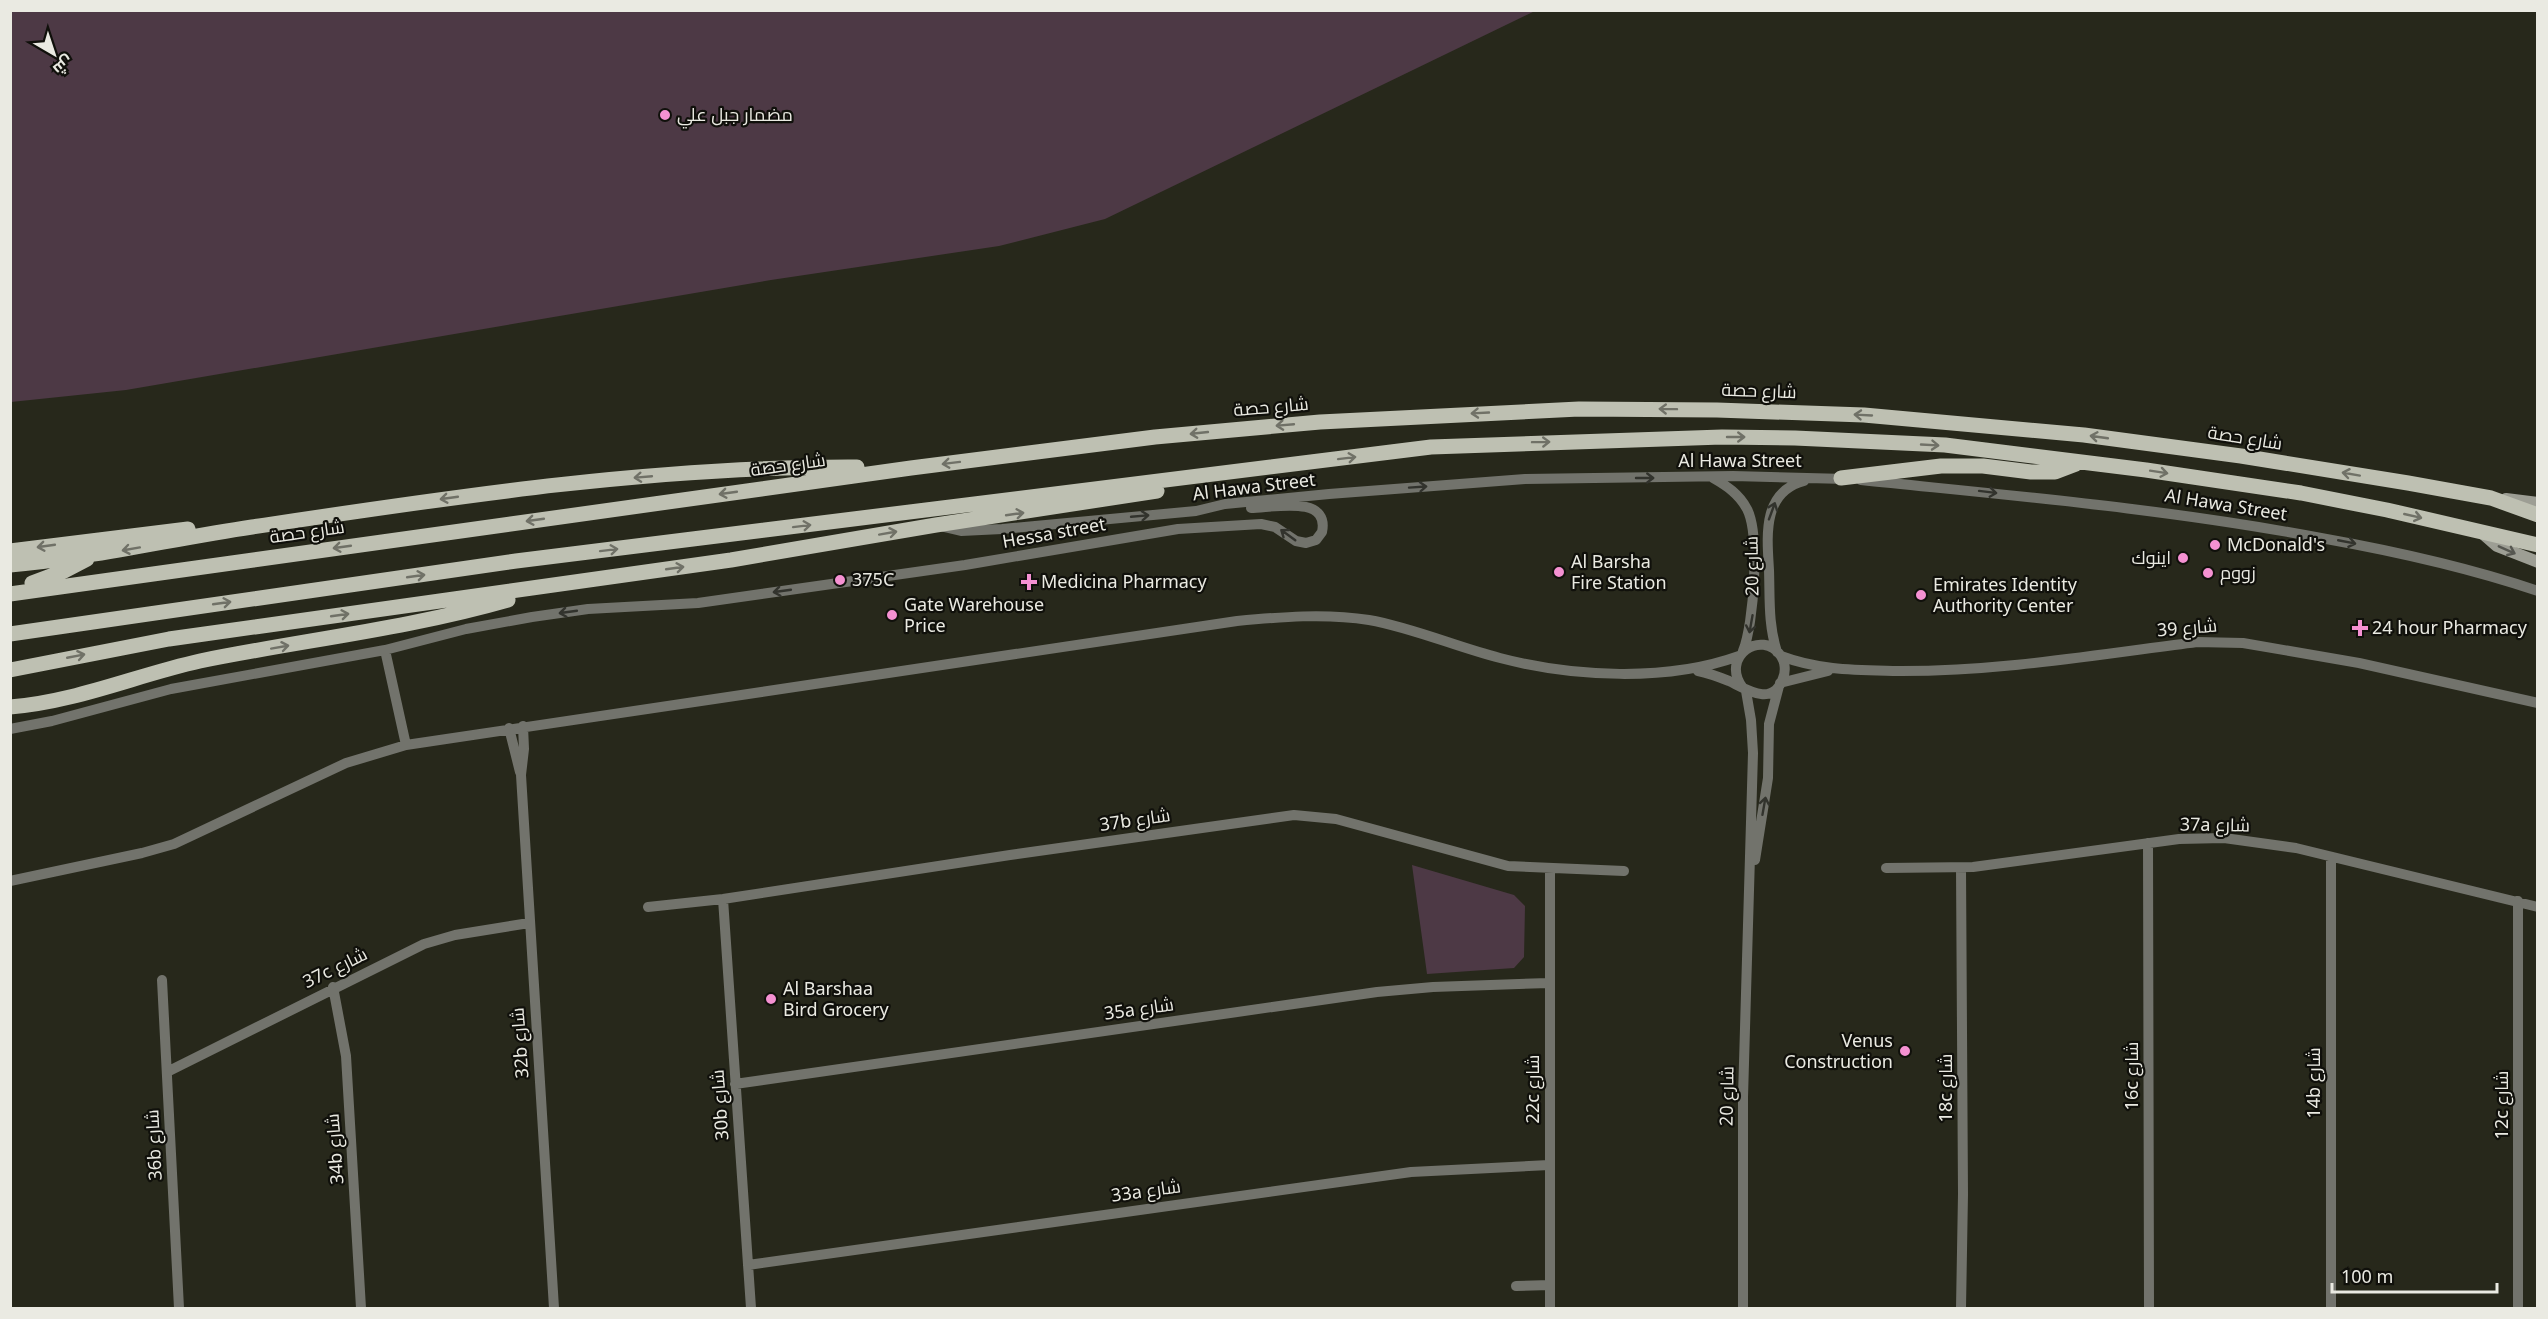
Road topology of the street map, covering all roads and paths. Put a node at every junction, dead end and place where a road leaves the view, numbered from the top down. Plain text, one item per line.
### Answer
1 (2080, 463) junction
2 (911, 468) junction
3 (1268, 468) junction
4 (1825, 477) junction
5 (1713, 478) junction
6 (1841, 478) junction
7 (2491, 498) junction
8 (2538, 503) edge
9 (1196, 511) junction
10 (2538, 515) edge
11 (936, 525) junction
12 (251, 527) junction
13 (2480, 531) junction
14 (2538, 545) edge
15 (10, 550) edge
16 (92, 556) junction
17 (2538, 562) edge
18 (10, 565) edge
19 (555, 586) junction
20 (10, 588) edge
21 (2538, 591) edge
22 (10, 594) edge
23 (10, 634) edge
24 (386, 650) junction
25 (1741, 654) junction
26 (1779, 654) junction
27 (13, 670) edge
28 (1692, 670) junction
29 (1834, 670) junction
30 (1780, 685) junction
31 (1744, 689) junction
32 (2538, 703) edge
33 (10, 707) edge
34 (523, 726) junction
35 (509, 728) junction
36 (10, 729) edge
37 (406, 745) junction
38 (521, 775) junction
39 (2148, 843) junction
40 (2331, 857) junction
41 (1886, 868) dead end
42 (1961, 868) junction
43 (1550, 869) junction
44 (53, 871) junction
45 (1624, 871) dead end
46 (10, 875) edge
47 (10, 881) edge
48 (1751, 884) junction
49 (723, 899) junction
50 (2518, 901) junction
51 (2538, 907) edge
52 (648, 908) dead end
53 (529, 923) junction
54 (162, 980) dead end
55 (1549, 983) junction
56 (333, 987) junction
57 (166, 1072) junction
58 (735, 1084) junction
59 (1550, 1165) junction
60 (748, 1265) junction
61 (1550, 1285) junction
62 (1516, 1286) dead end
63 (179, 1308) edge
64 (361, 1308) edge
65 (554, 1308) edge
66 (751, 1308) edge
67 (1550, 1308) edge
68 (1743, 1308) edge
69 (1961, 1308) edge
70 (2150, 1308) edge
71 (2331, 1308) edge
72 (2518, 1308) edge

3 -> 1 main road
1 - 6 main road
1 -> 13 main road
7 -> 2 main road, شارع حصة
2 -> 12 main road
2 -> 22 main road, شارع حصة
11 -> 3 main road
23 -> 3 main road
4 - 5 street, Al Hawa Street
4 - 6 street, Al Hawa Street
26 -> 4 street, شارع 20
9 -> 5 street, Al Hawa Street
5 -> 25 street, شارع 20
6 -> 21 street, Al Hawa Street
7 - 8 main road
7 - 10 main road, شارع حصة
11 -> 9 street, Al Hawa Street
9 -> 24 street, Hessa street
19 -> 11 main road
12 -> 15 main road
12 -> 16 main road
13 - 14 main road
13 -> 17 main road
16 - 18 main road
16 - 20 main road
27 -> 19 main road
33 -> 19 main road
24 - 36 street
24 - 37 street
25 - 26 street
25 - 28 street
25 - 31 street
26 - 29 street, شارع 39
26 - 30 street
28 - 31 street
28 - 34 street
29 - 30 street, شارع 39
29 - 32 street, شارع 39
30 - 31 street
48 -> 30 street, شارع 20
31 - 48 street, شارع 20
34 - 35 street
34 - 38 street, 32b شارع
35 - 37 street
35 - 38 street, 32b شارع
37 - 44 street
38 - 53 street, 32b شارع
39 - 40 street, 37a شارع
39 - 42 street, 37a شارع
39 - 70 street, 16c شارع
40 - 50 street, 37a شارع
40 - 71 street, 14b شارع
41 - 42 street, 37a شارع
42 - 69 street, 18c شارع
43 - 45 street, 37b شارع
43 - 49 street, 37b شارع
43 - 55 street, 22c شارع
44 - 46 street
44 - 47 street
48 - 68 street, شارع 20
49 - 52 street, 37b شارع
49 - 58 street, 30b شارع
50 - 51 street, 37a شارع
50 - 72 street, 12c شارع
53 - 56 street, 37c شارع
53 - 65 street, 32b شارع
54 - 57 street, 36b شارع
55 - 58 street, 35a شارع
55 - 59 street, 22c شارع
56 - 57 street, 37c شارع
56 - 64 street, 34b شارع
57 - 63 street, 36b شارع
58 - 60 street, 30b شارع
59 - 60 street, 33a شارع
59 - 61 street, 22c شارع
60 - 66 street, 30b شارع
61 - 62 street
61 - 67 street, 22c شارع

